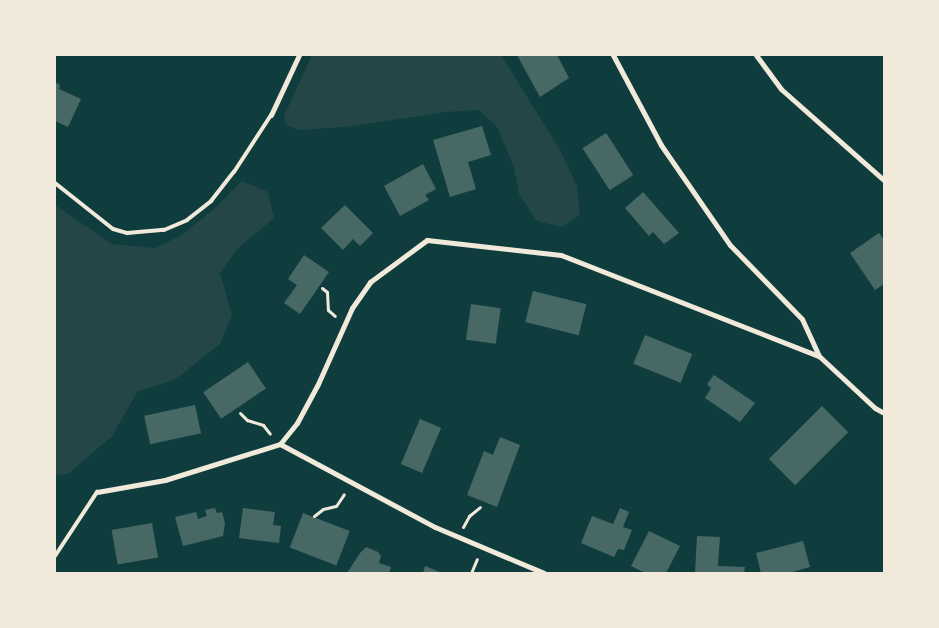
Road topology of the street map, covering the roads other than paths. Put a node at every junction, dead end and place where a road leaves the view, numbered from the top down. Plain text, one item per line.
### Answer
1 (299, 55) edge
2 (613, 55) edge
3 (756, 55) edge
4 (271, 115) joint
5 (884, 180) edge
6 (55, 183) edge
7 (820, 356) junction
8 (884, 413) edge
9 (278, 442) junction
10 (97, 492) joint
11 (55, 556) edge
12 (544, 573) edge

1 - 4 street
2 - 7 street
3 - 5 street
4 - 6 lane
7 - 8 street
7 - 9 street
9 - 10 street
9 - 12 street
10 - 11 lane

